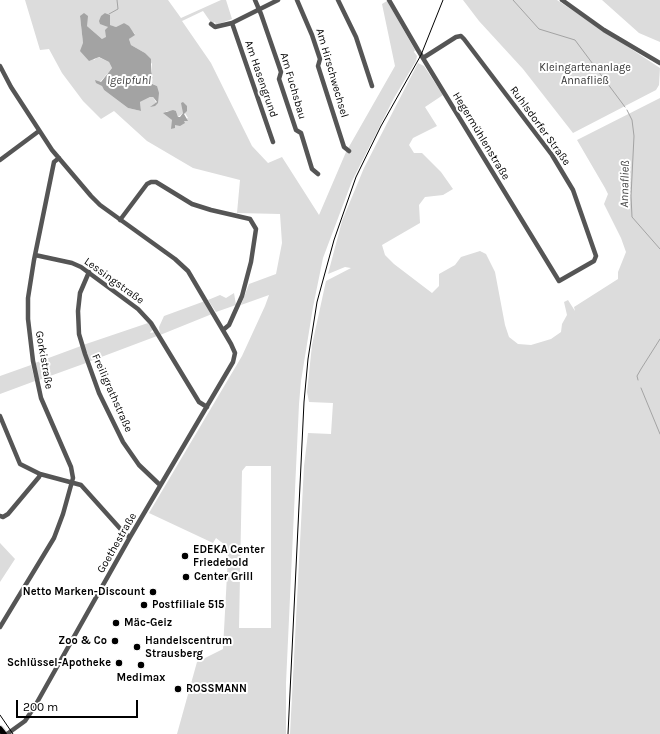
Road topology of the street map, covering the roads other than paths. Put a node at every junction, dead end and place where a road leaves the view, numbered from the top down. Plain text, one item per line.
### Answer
1 (254, 0) edge
2 (278, 0) edge
3 (296, 0) edge
4 (338, 0) edge
5 (389, 0) edge
6 (562, 0) edge
7 (259, 9) junction
8 (232, 23) junction
9 (211, 24) dead end
10 (423, 58) junction
11 (660, 63) edge
12 (0, 66) edge
13 (372, 86) dead end
14 (39, 131) junction
15 (273, 142) dead end
16 (349, 151) dead end
17 (59, 158) junction
18 (0, 160) edge
19 (318, 174) dead end
20 (120, 220) junction
21 (34, 255) junction
22 (89, 272) junction
23 (558, 281) joint
24 (223, 330) junction
25 (207, 407) junction
26 (0, 416) edge
27 (40, 474) junction
28 (72, 482) junction
29 (160, 485) junction
30 (3, 516) edge
31 (130, 537) junction
32 (0, 627) edge
33 (0, 729) edge
34 (4, 734) edge
35 (7, 734) edge

1 - 7 street, Am Fuchsbau
2 - 7 street
3 - 16 street, Am Hirschwechsel
4 - 13 street
5 - 10 street, Hegermühlenstraße
6 - 11 street
7 - 8 street
7 - 19 street, Am Fuchsbau
8 - 9 street
8 - 15 street, Am Hasengrund
10 - 23 street, Hegermühlenstraße
10 - 23 street, Ruhlsdorfer Straße
12 - 14 street
14 - 17 street
14 - 18 street
17 - 20 street
17 - 21 street, Gorkistraße
20 - 24 street
20 - 24 street
21 - 22 street, Lessingstraße
21 - 28 street, Gorkistraße
22 - 25 street, Lessingstraße
22 - 29 street, Freiligrathstraße
24 - 25 street, Goethestraße
25 - 29 street, Goethestraße
26 - 27 street
27 - 28 street
27 - 30 street
28 - 31 street
28 - 32 street
29 - 31 street, Goethestraße
31 - 35 street, Goethestraße
33 - 34 main road

